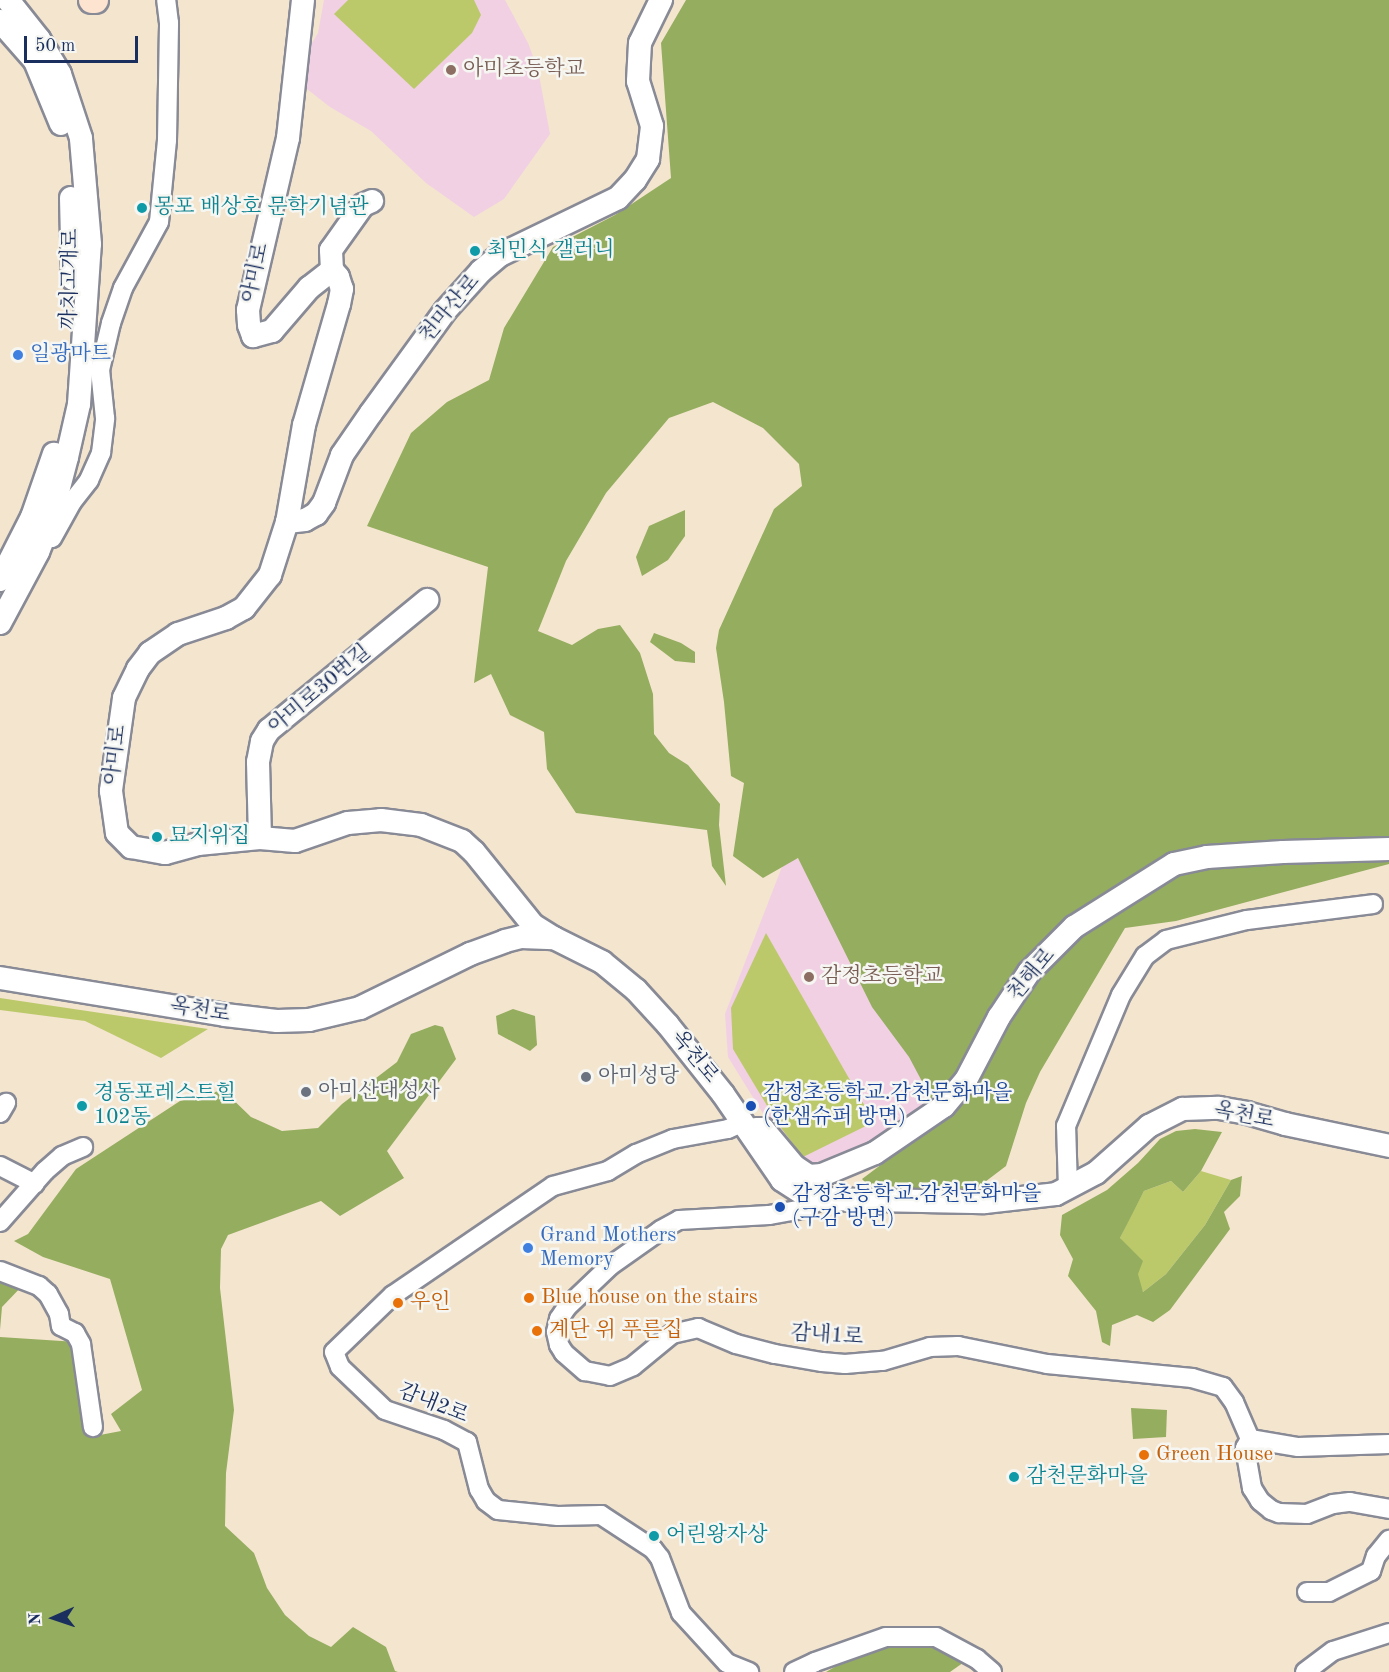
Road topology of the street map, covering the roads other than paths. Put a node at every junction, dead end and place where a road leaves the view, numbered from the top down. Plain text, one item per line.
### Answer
1 (166, 0) edge
2 (303, 0) edge
3 (661, 0) edge
4 (7, 6) edge
5 (372, 201) dead end
6 (332, 270) junction
7 (287, 522) junction
8 (38, 552) junction
9 (0, 580) edge
10 (428, 600) dead end
11 (0, 623) edge
12 (260, 838) junction
13 (1389, 849) edge
14 (509, 898) junction
15 (1373, 903) dead end
16 (554, 938) junction
17 (498, 944) junction
18 (0, 978) edge
19 (743, 1126) junction
20 (1389, 1146) edge
21 (83, 1147) dead end
22 (0, 1166) edge
23 (35, 1184) junction
24 (1068, 1188) junction
25 (822, 1199) junction
26 (0, 1222) edge
27 (0, 1271) edge
28 (93, 1428) dead end
29 (1250, 1439) junction
30 (1389, 1444) edge
31 (1389, 1509) edge
32 (1389, 1540) edge
33 (1307, 1592) dead end
34 (1389, 1633) edge
35 (749, 1672) edge
36 (794, 1672) edge
37 (992, 1672) edge
38 (1305, 1672) edge

1 - 8 street
2 - 6 street, 아미로
3 - 7 street, 천마산로
4 - 8 street
4 - 9 street, 까치고개로
5 - 6 street, 아미로
6 - 7 street, 아미로
7 - 12 street, 아미로
8 - 11 street
10 - 12 street, 아미로30번길
12 - 14 street, 아미로
13 - 19 street, 천해로
14 - 16 street, 아미로
14 - 17 street
15 - 24 street
16 - 17 street, 옥천로
16 - 19 street, 옥천로
17 - 18 street, 옥천로
19 - 25 street, 옥천로
19 - 35 street, 감내2로
20 - 24 street, 옥천로
21 - 23 street
22 - 23 street
23 - 26 street
24 - 25 street, 옥천로
25 - 29 street, 감내1로
27 - 28 street
29 - 30 street
29 - 31 street, 감내1로
32 - 33 street
34 - 38 street
36 - 37 street

